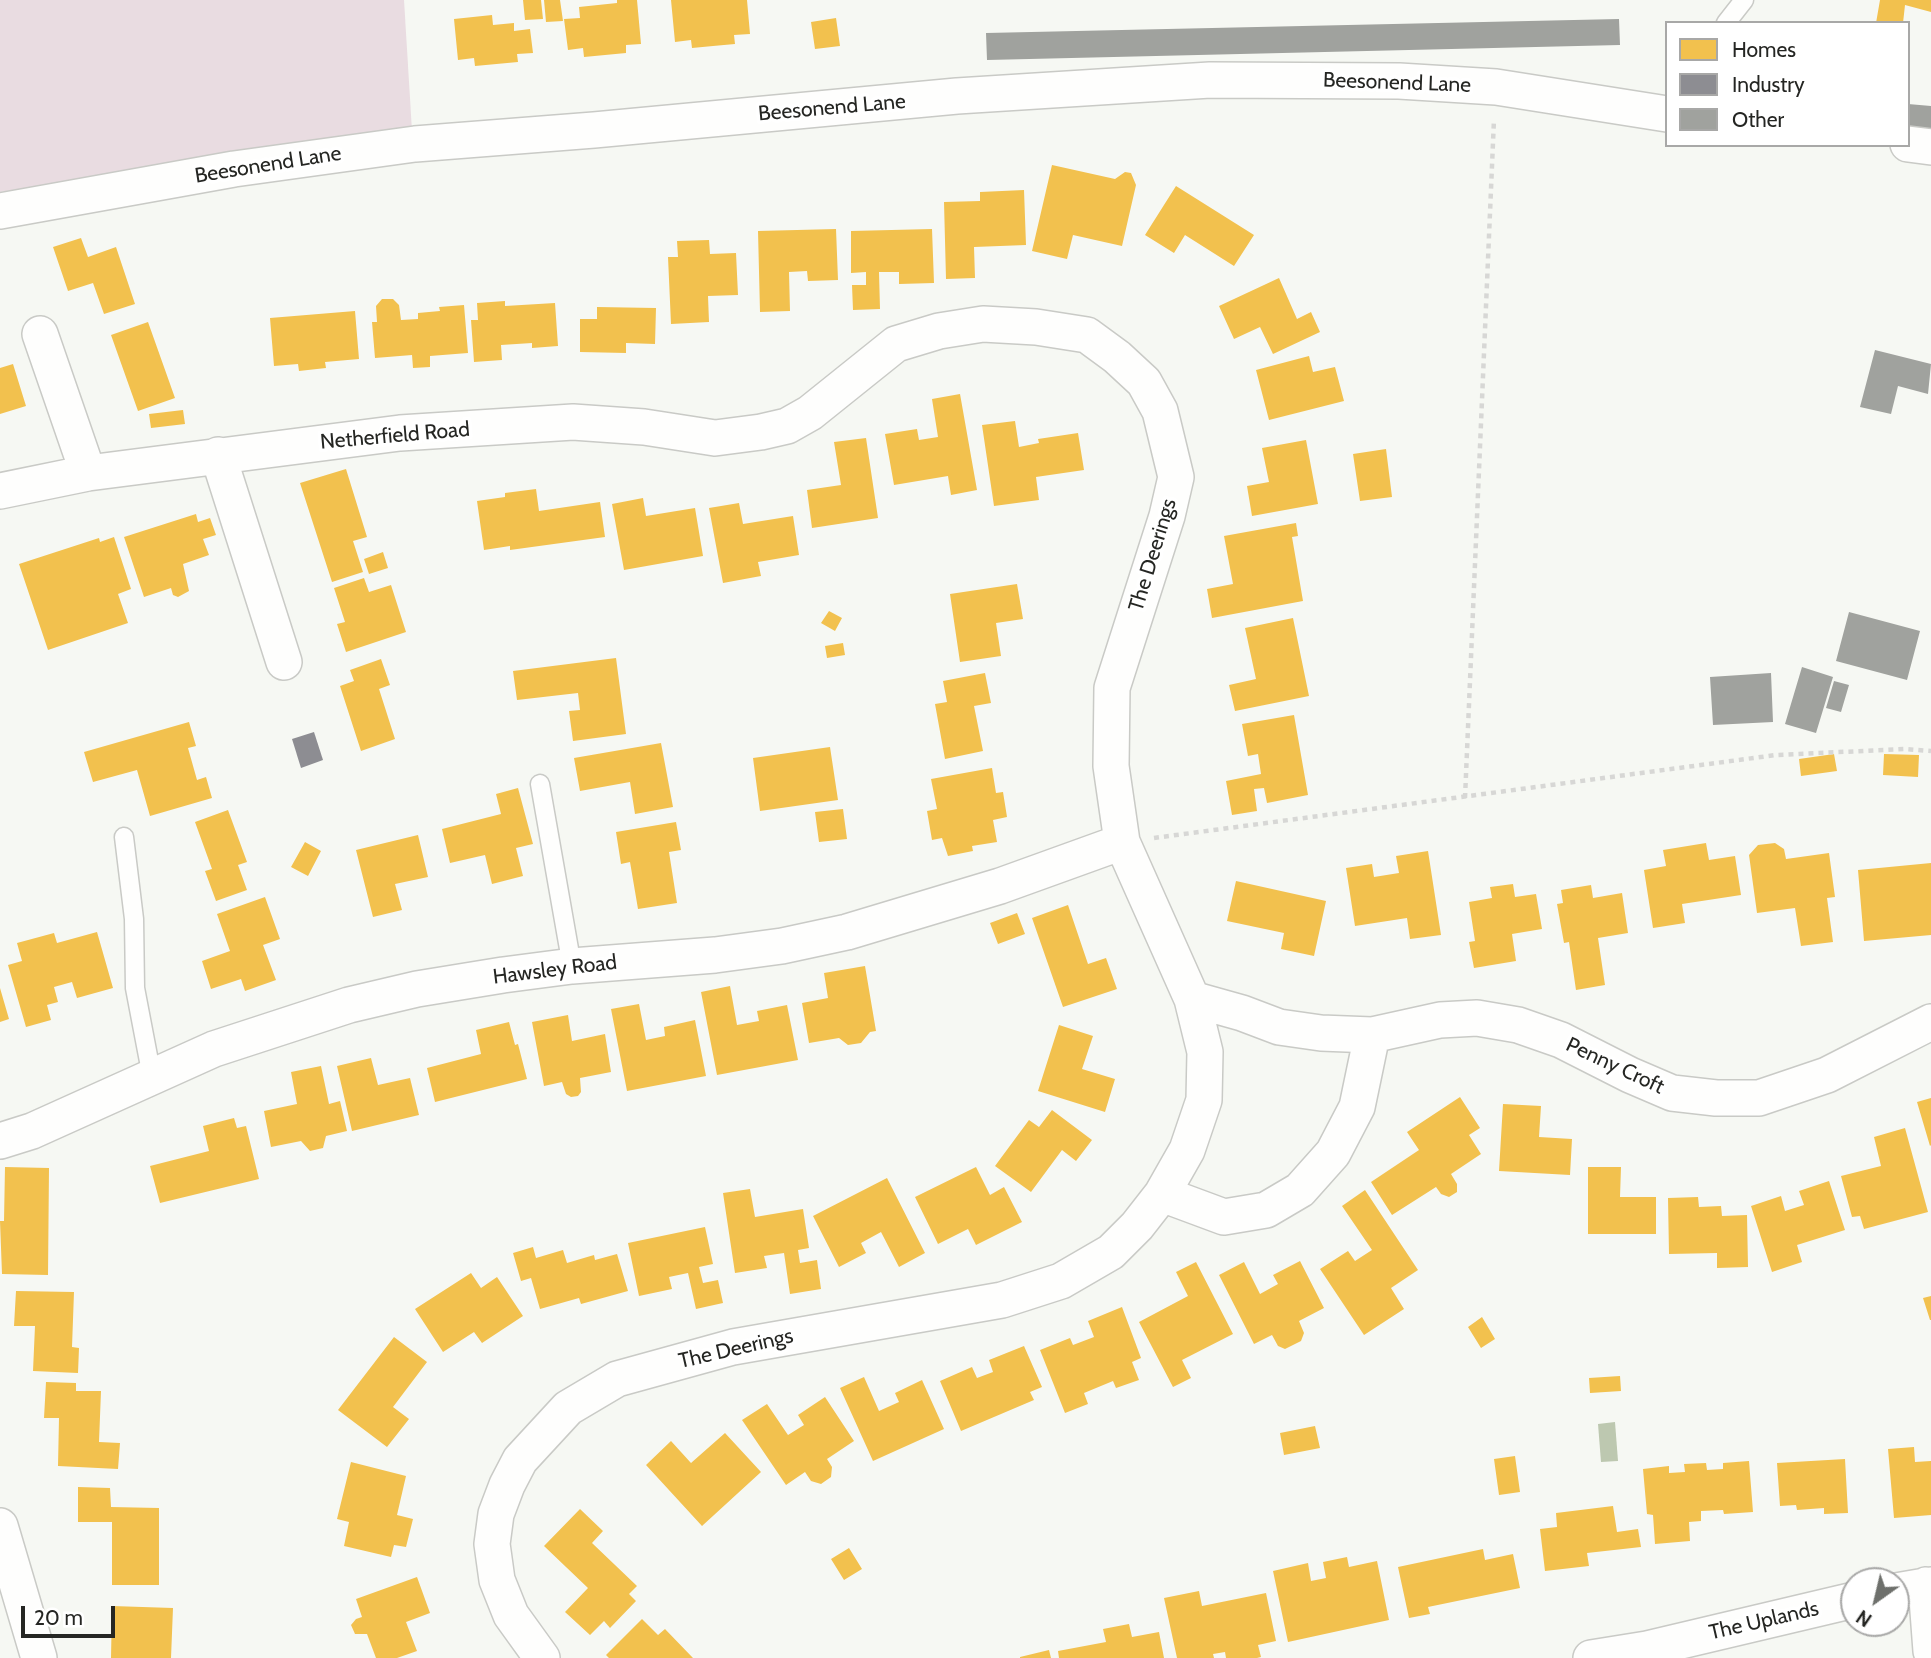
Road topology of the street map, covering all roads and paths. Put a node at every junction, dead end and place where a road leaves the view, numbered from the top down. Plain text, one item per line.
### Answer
1 (1744, 0) edge
2 (1728, 21) edge
3 (1496, 87) junction
4 (1665, 114) edge
5 (1910, 144) edge
6 (1931, 147) edge
7 (0, 211) edge
8 (40, 334) dead end
9 (573, 422) joint
10 (218, 455) junction
11 (88, 473) junction
12 (0, 491) edge
13 (284, 662) dead end
14 (1931, 751) edge
15 (540, 783) dead end
16 (1465, 798) junction
17 (124, 837) dead end
18 (1122, 842) junction
19 (572, 966) junction
20 (1192, 999) junction
21 (1931, 1023) edge
22 (1372, 1035) junction
23 (152, 1077) junction
24 (0, 1141) edge
25 (1162, 1194) junction
26 (0, 1526) edge
27 (1918, 1587) edge
28 (1840, 1603) edge
29 (1931, 1651) edge
30 (39, 1658) edge
31 (542, 1658) edge
32 (1591, 1658) edge

1 - 2 lane
3 - 4 street, Beesonend Lane
3 - 7 street, Beesonend Lane
3 - 16 path
5 - 6 street
8 - 11 street
9 - 10 street, Netherfield Road
9 - 18 street, The Deerings
10 - 11 street, Netherfield Road
10 - 13 street
11 - 12 street, Netherfield Road
14 - 16 path
15 - 19 lane
16 - 18 path
17 - 23 lane
18 - 19 street, Hawsley Road
18 - 20 street, The Deerings
19 - 23 street, Hawsley Road
20 - 22 street
20 - 25 street, The Deerings
21 - 22 street, Penny Croft
22 - 25 street
23 - 24 street, Hawsley Road
25 - 31 street, The Deerings
26 - 30 street
27 - 29 street
28 - 32 street, The Uplands

